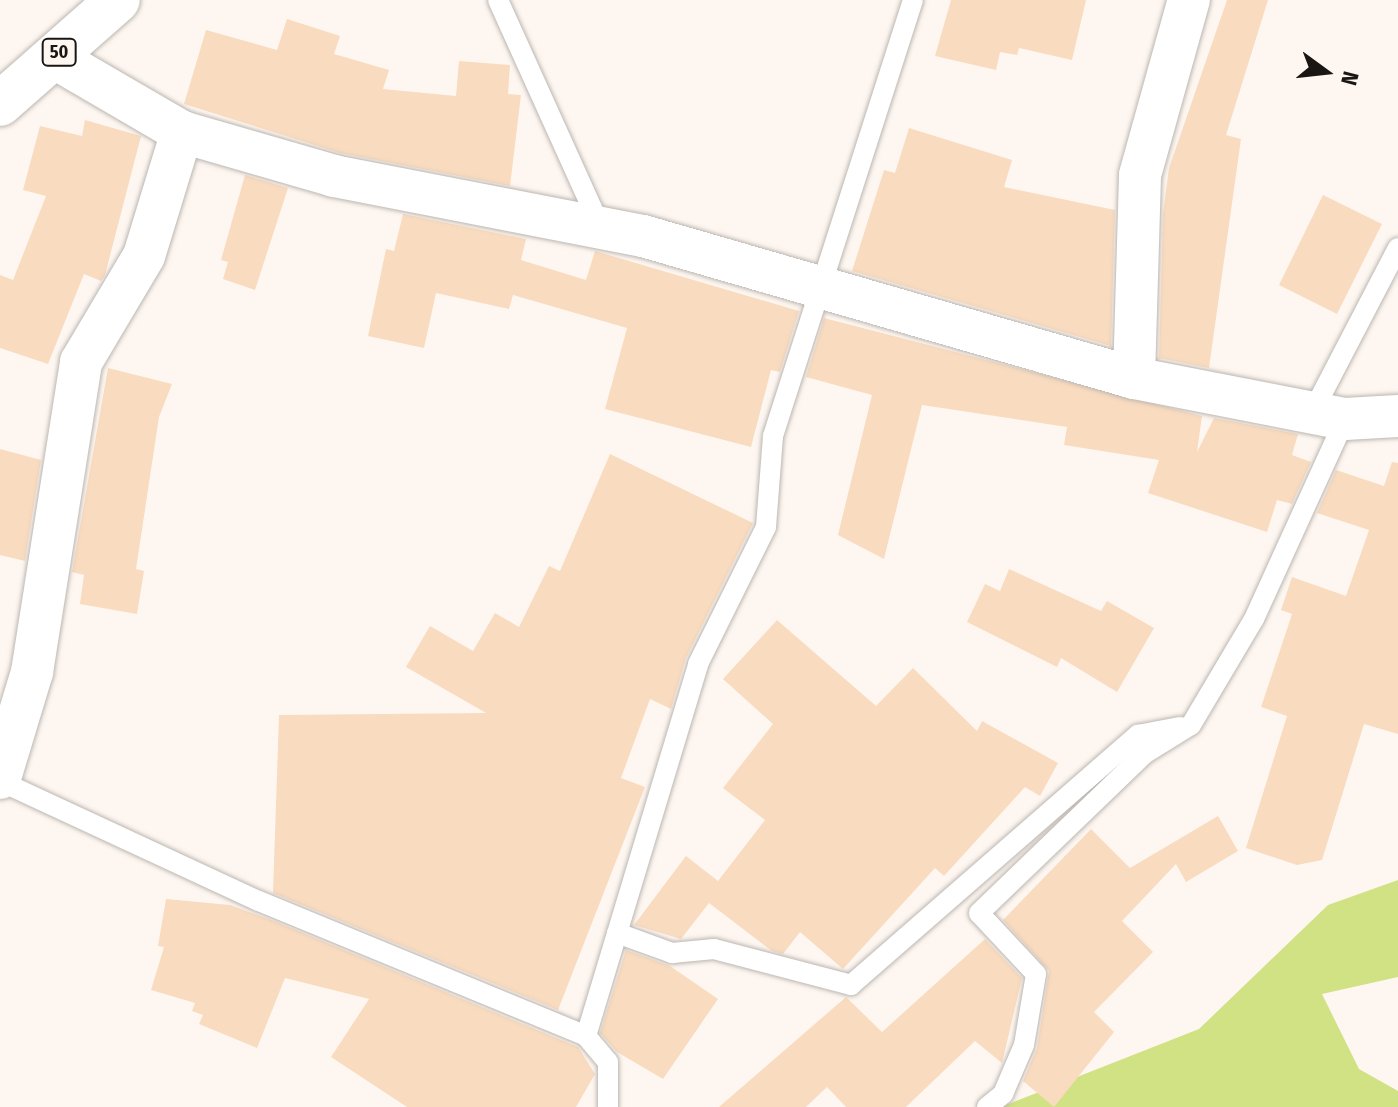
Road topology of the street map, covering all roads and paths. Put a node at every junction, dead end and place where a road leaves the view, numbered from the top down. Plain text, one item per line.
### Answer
1 (118, 0) edge
2 (498, 0) edge
3 (913, 0) edge
4 (1189, 0) edge
5 (53, 57) junction
6 (0, 104) edge
7 (182, 132) junction
8 (601, 228) junction
9 (1398, 248) edge
10 (817, 286) junction
11 (1134, 378) junction
12 (1329, 416) junction
13 (1398, 416) edge
14 (1191, 725) junction
15 (0, 779) edge
16 (617, 933) junction
17 (586, 1036) junction
18 (608, 1107) edge
19 (987, 1107) edge

1 - 5 main road, 50
2 - 8 lane
3 - 10 lane
4 - 11 street
5 - 6 main road, 50
5 - 7 street
7 - 8 street
7 - 15 street
8 - 10 street
9 - 12 lane
10 - 11 street
10 - 16 lane
11 - 12 street
12 - 13 street
12 - 14 lane
14 - 16 lane
14 - 19 lane
15 - 17 lane
16 - 17 lane
17 - 18 lane

